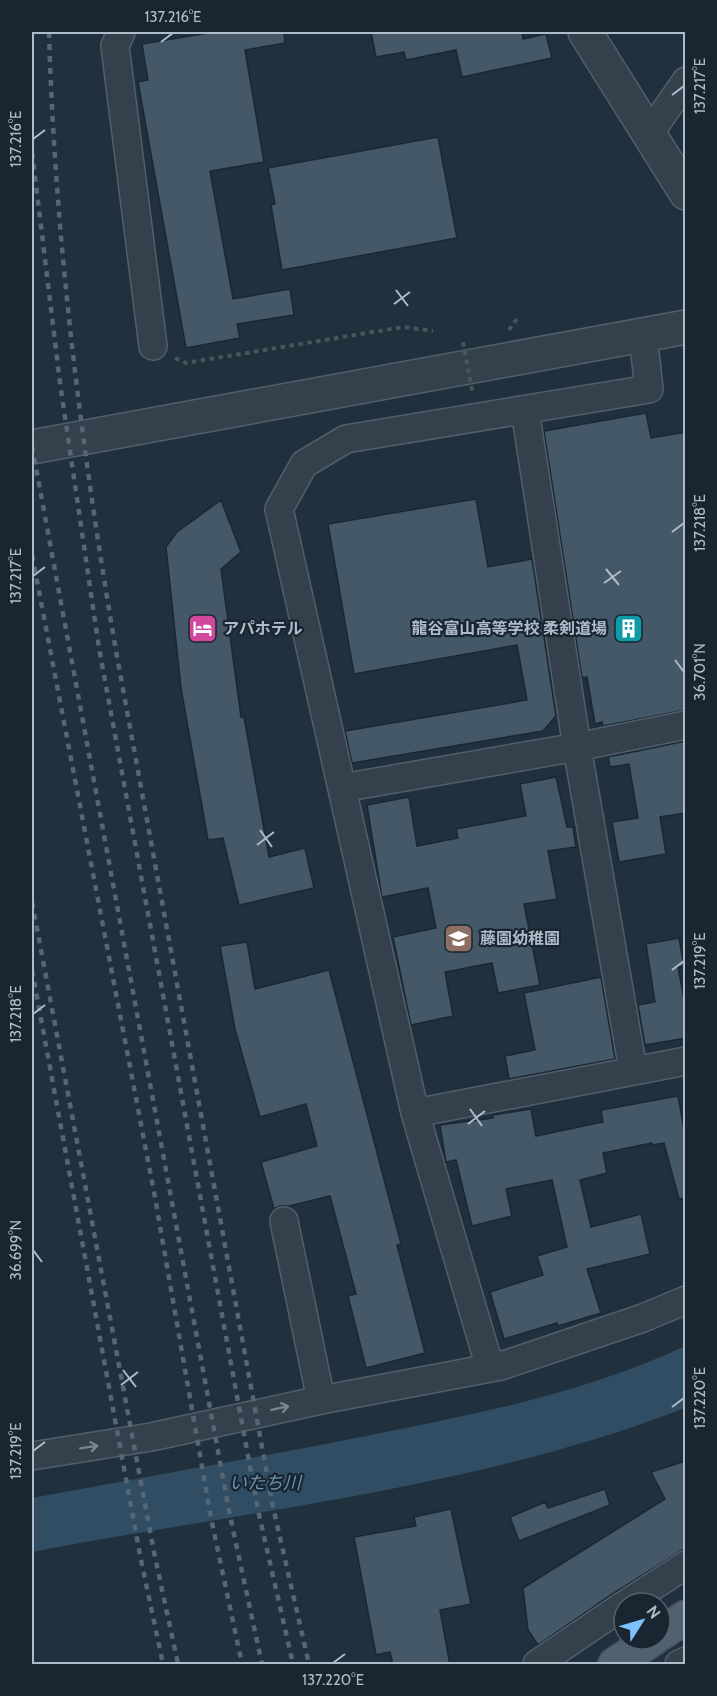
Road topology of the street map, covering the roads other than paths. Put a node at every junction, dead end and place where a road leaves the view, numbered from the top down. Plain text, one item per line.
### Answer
1 (121, 32) edge
2 (585, 32) edge
3 (686, 81) edge
4 (649, 134) junction
5 (686, 193) edge
6 (685, 328) edge
7 (643, 335) junction
8 (153, 346) road end
9 (525, 410) junction
10 (32, 447) edge
11 (686, 725) edge
12 (577, 747) junction
13 (342, 788) junction
14 (686, 1061) edge
15 (633, 1070) junction
16 (415, 1113) junction
17 (284, 1221) dead end
18 (686, 1300) edge
19 (501, 1366) junction
20 (321, 1400) junction
21 (32, 1456) edge
22 (686, 1565) edge
23 (646, 1591) edge
24 (612, 1614) edge
25 (686, 1617) edge
26 (672, 1626) edge
27 (635, 1651) edge
28 (686, 1660) edge
29 (537, 1665) edge
30 (615, 1665) edge
31 (679, 1665) edge

1 - 8 street
2 - 4 street
3 - 4 street
4 - 5 street
6 - 7 street
7 - 9 street
7 - 10 street
9 - 12 street
9 - 13 street
11 - 12 street
12 - 13 street
12 - 15 street
13 - 16 street
14 - 15 street
15 - 16 street
16 - 19 street
17 - 20 street
18 - 19 street
19 - 20 street
21 -> 20 street
22 - 23 street
24 - 29 street
25 - 26 main road
27 - 30 main road
28 - 31 street

